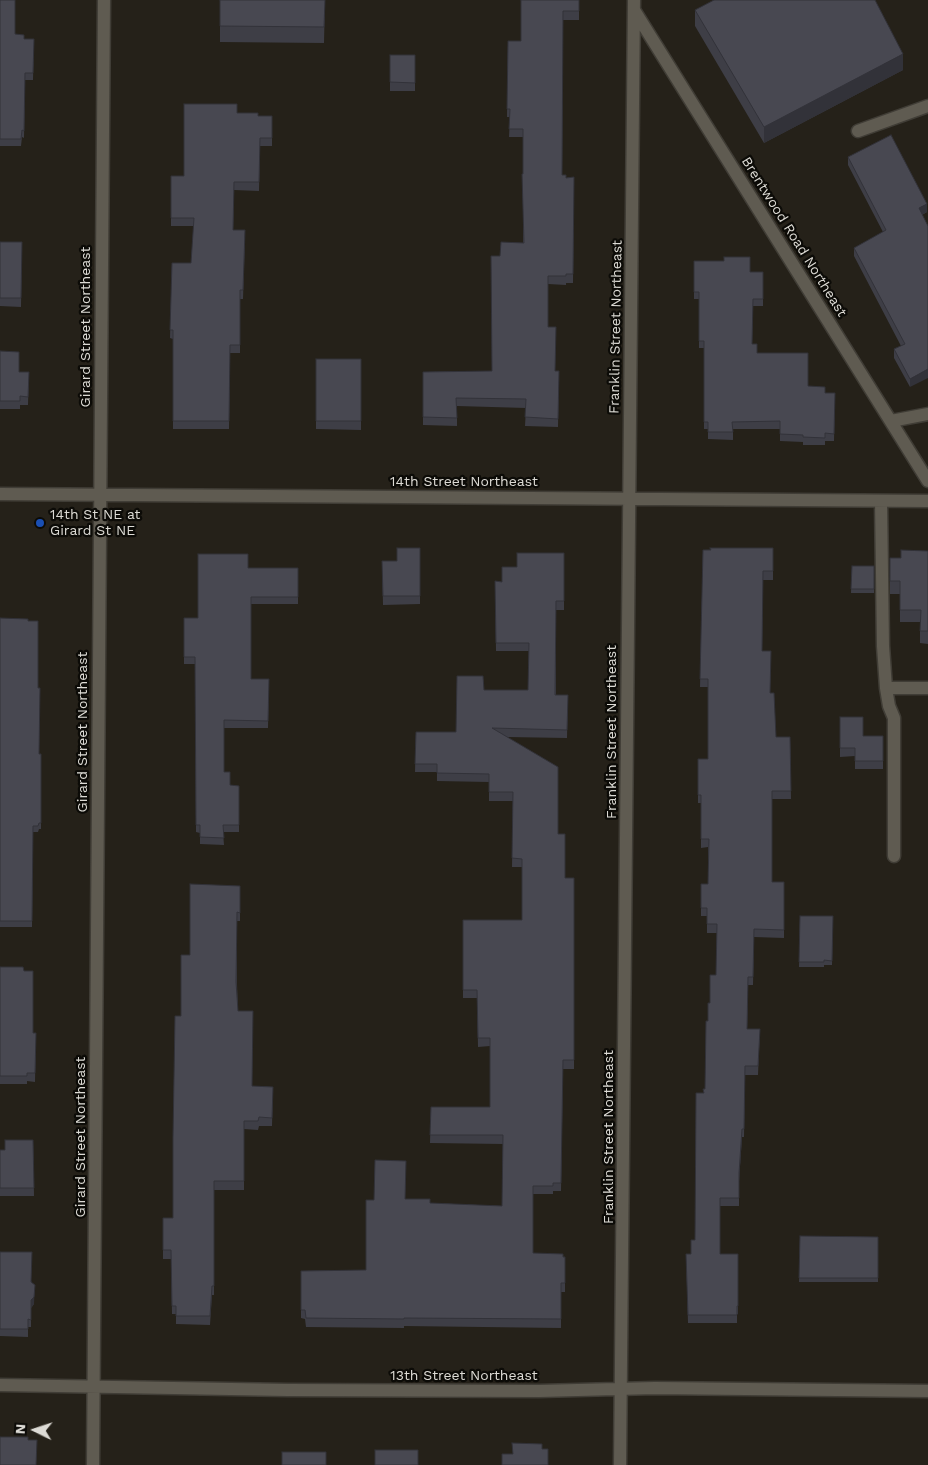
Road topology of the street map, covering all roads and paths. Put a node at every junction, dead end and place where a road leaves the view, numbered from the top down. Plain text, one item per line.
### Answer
1 (104, 0) edge
2 (634, 5) edge
3 (928, 106) edge
4 (858, 130) dead end
5 (928, 414) edge
6 (891, 422) junction
7 (928, 481) edge
8 (0, 494) edge
9 (100, 495) junction
10 (629, 498) junction
11 (881, 501) junction
12 (928, 501) edge
13 (886, 688) junction
14 (928, 688) edge
15 (894, 856) dead end
16 (0, 1385) edge
17 (95, 1387) junction
18 (621, 1388) junction
19 (928, 1391) edge
20 (93, 1465) edge
21 (620, 1465) edge

1 - 9 street, Girard Street Northeast
2 - 6 street, Brentwood Road Northeast
2 - 10 street, Franklin Street Northeast
3 - 4 street
5 - 6 street
6 - 7 street, Brentwood Road Northeast
8 - 9 street, 14th Street Northeast
9 - 10 street, 14th Street Northeast
9 - 17 street, Girard Street Northeast
10 - 11 street, 14th Street Northeast
10 - 18 street, Franklin Street Northeast
11 - 12 street, 14th Street Northeast
11 - 13 street
13 - 14 street
13 - 15 street
16 - 17 street, 13th Street Northeast
17 - 18 street, 13th Street Northeast
17 - 20 street, Girard Street Northeast
18 - 19 street, 13th Street Northeast
18 - 21 street, Franklin Street Northeast

